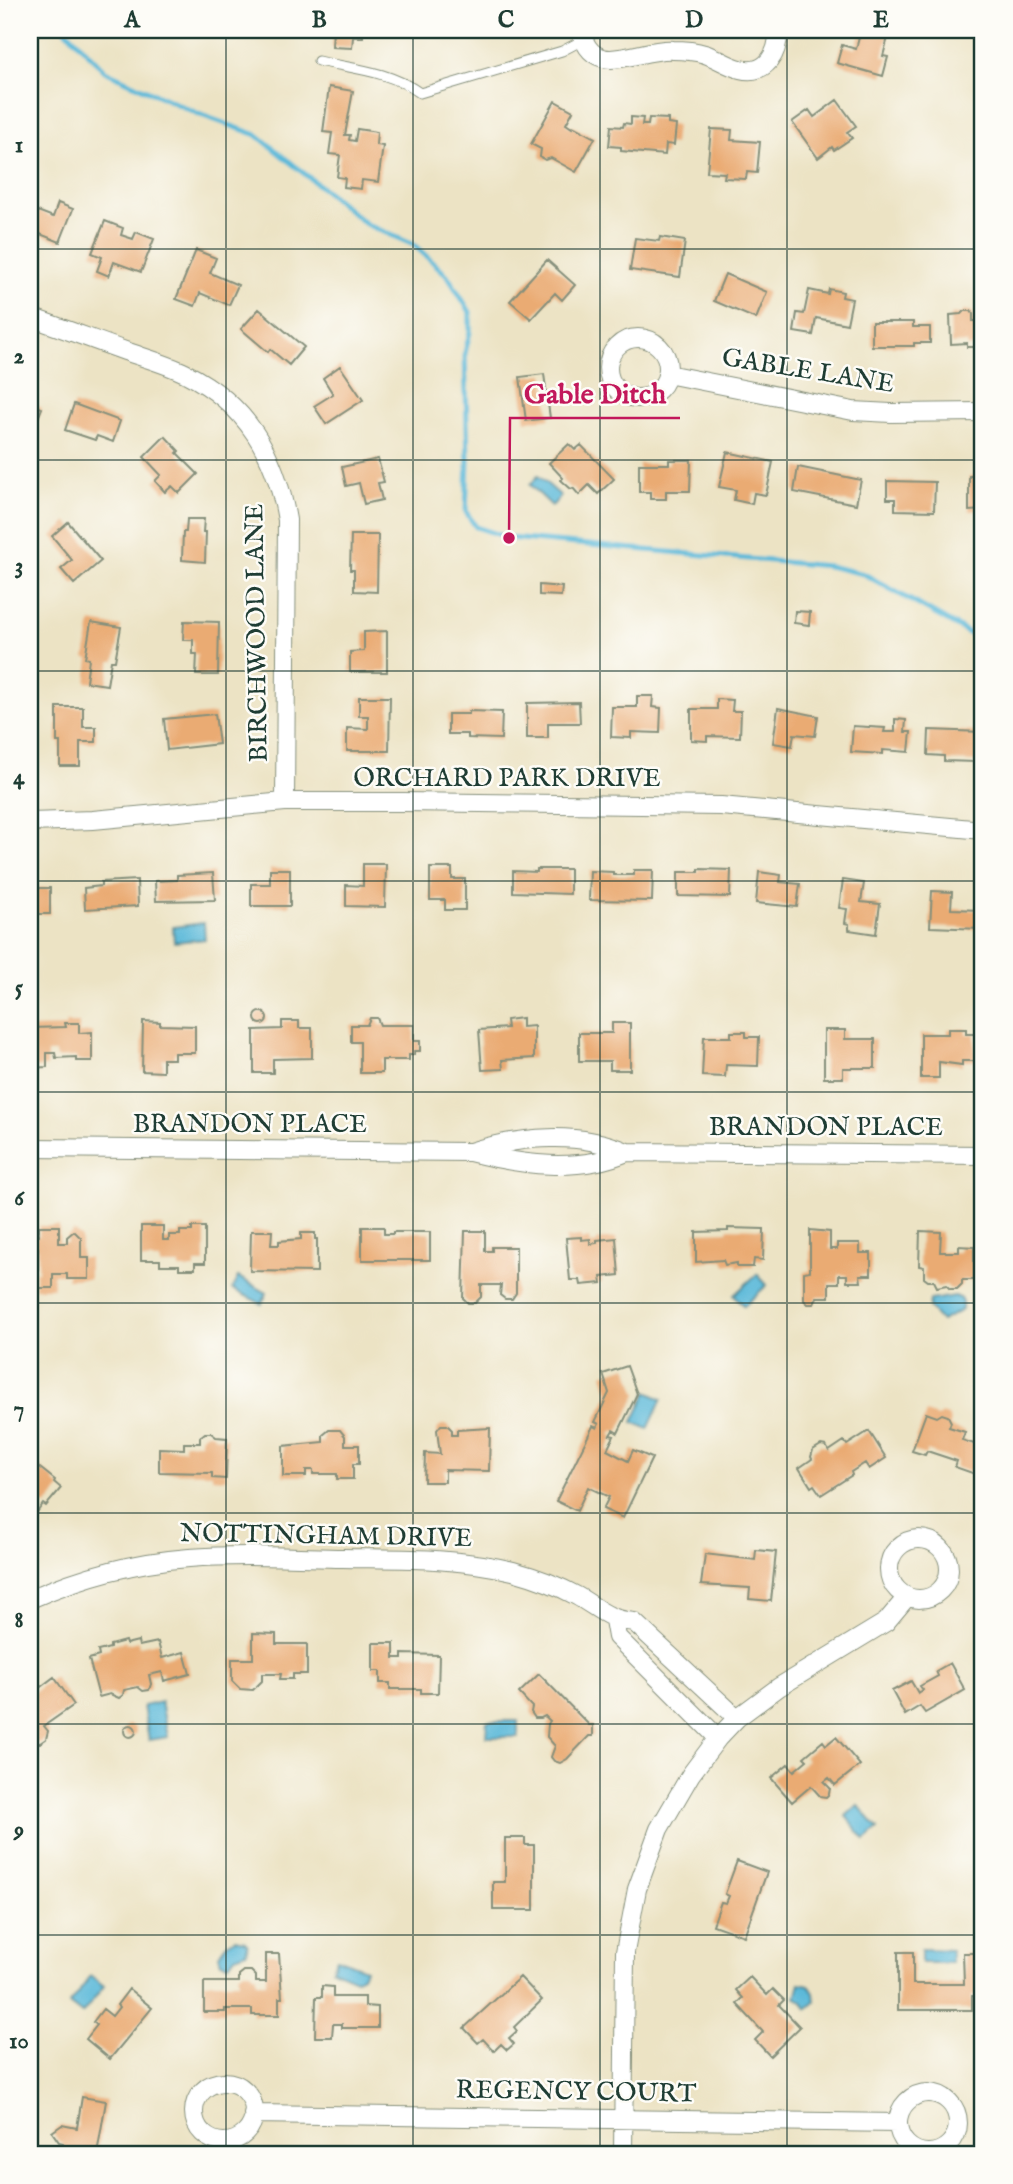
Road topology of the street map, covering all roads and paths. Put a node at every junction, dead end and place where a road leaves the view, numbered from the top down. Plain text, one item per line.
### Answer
1 (778, 30) edge
2 (582, 35) edge
3 (318, 61) dead end
4 (30, 317) edge
5 (667, 374) dead end
6 (983, 412) edge
7 (285, 802) junction
8 (30, 822) edge
9 (983, 830) edge
10 (30, 1148) edge
11 (470, 1152) junction
12 (627, 1152) junction
13 (983, 1155) edge
14 (907, 1597) dead end
15 (30, 1599) edge
16 (614, 1620) junction
17 (737, 1718) junction
18 (718, 1738) junction
19 (253, 2114) dead end
20 (622, 2119) junction
21 (898, 2123) dead end
22 (623, 2154) edge

1 - 2 street
2 - 3 lane
4 - 7 street, BIRCHWOOD LANE
5 - 6 street, GABLE LANE
7 - 8 street, ORCHARD PARK DRIVE
7 - 9 street, ORCHARD PARK DRIVE
10 - 11 street, BRANDON PLACE
11 - 12 street, BRANDON PLACE
11 - 12 street, BRANDON PLACE
12 - 13 street, BRANDON PLACE
14 - 17 street
15 - 16 street, NOTTINGHAM DRIVE
16 - 17 street, NOTTINGHAM DRIVE
16 - 18 street, NOTTINGHAM DRIVE
17 - 18 street
18 - 20 street
19 - 20 street, REGENCY COURT
20 - 21 street, REGENCY COURT
20 - 22 street

